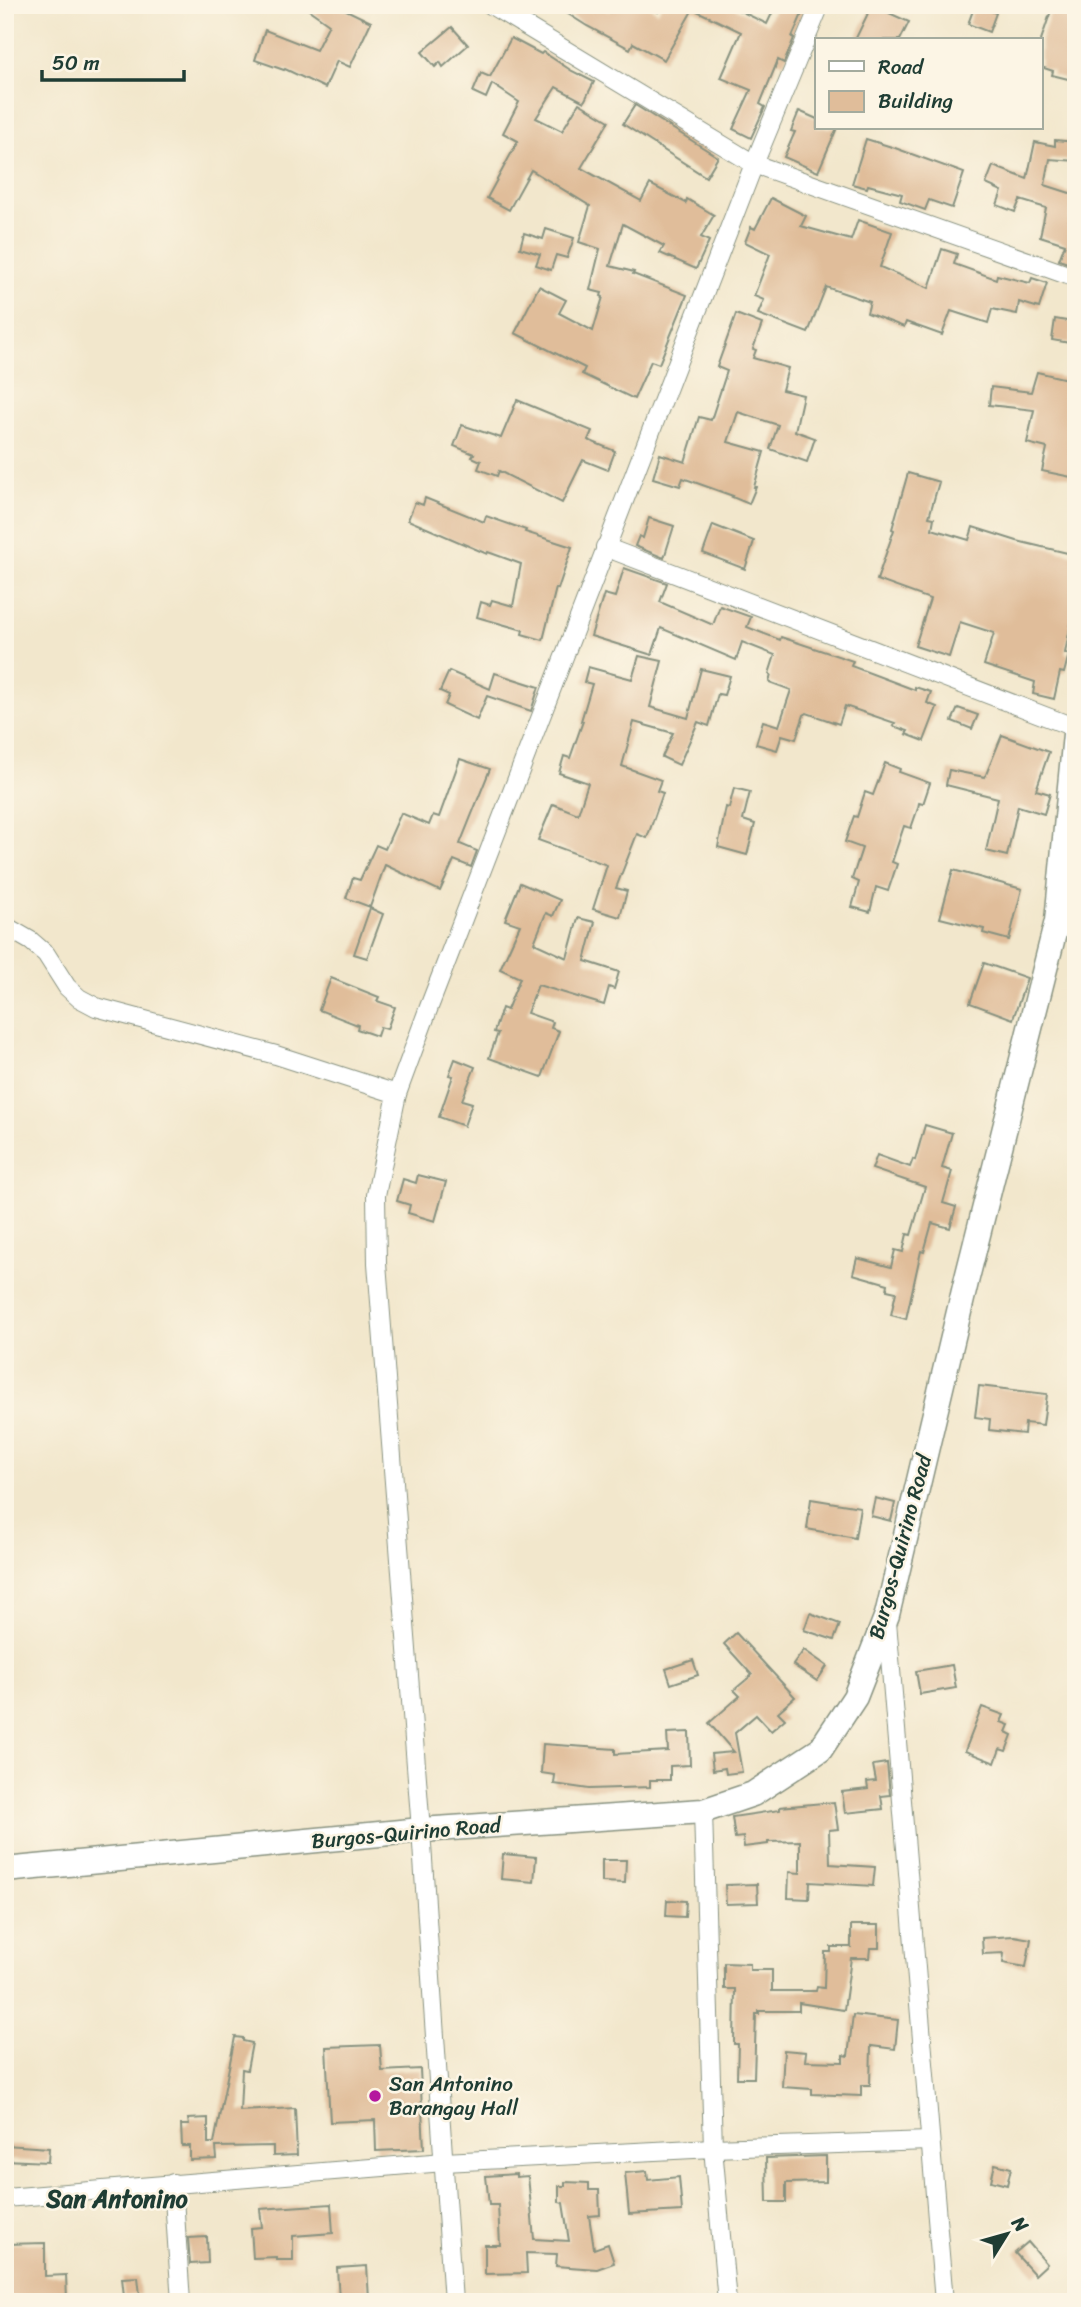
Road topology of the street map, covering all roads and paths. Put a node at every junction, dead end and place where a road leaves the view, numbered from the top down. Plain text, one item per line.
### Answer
1 (491, 5) edge
2 (820, 5) edge
3 (754, 164) junction
4 (1076, 278) edge
5 (605, 547) junction
6 (1076, 727) edge
7 (5, 926) edge
8 (397, 1094) junction
9 (887, 1615) junction
10 (703, 1811) junction
11 (421, 1830) junction
12 (5, 1870) edge
13 (930, 2141) junction
14 (713, 2148) junction
15 (444, 2162) junction
16 (173, 2183) junction
17 (5, 2198) edge
18 (181, 2302) edge
19 (453, 2302) edge
20 (727, 2302) edge
21 (944, 2302) edge

1 - 3 street
2 - 3 street
3 - 4 street
3 - 5 street
5 - 6 street
5 - 8 street
6 - 9 street, Burgos-Quirino Road
7 - 8 street
8 - 11 street
9 - 10 street, Burgos-Quirino Road
9 - 13 street
10 - 11 street, Burgos-Quirino Road
10 - 14 street
11 - 12 street, Burgos-Quirino Road
11 - 15 street
13 - 14 street
13 - 21 street
14 - 15 street
14 - 20 street
15 - 16 street
15 - 19 street
16 - 17 street
16 - 18 street

